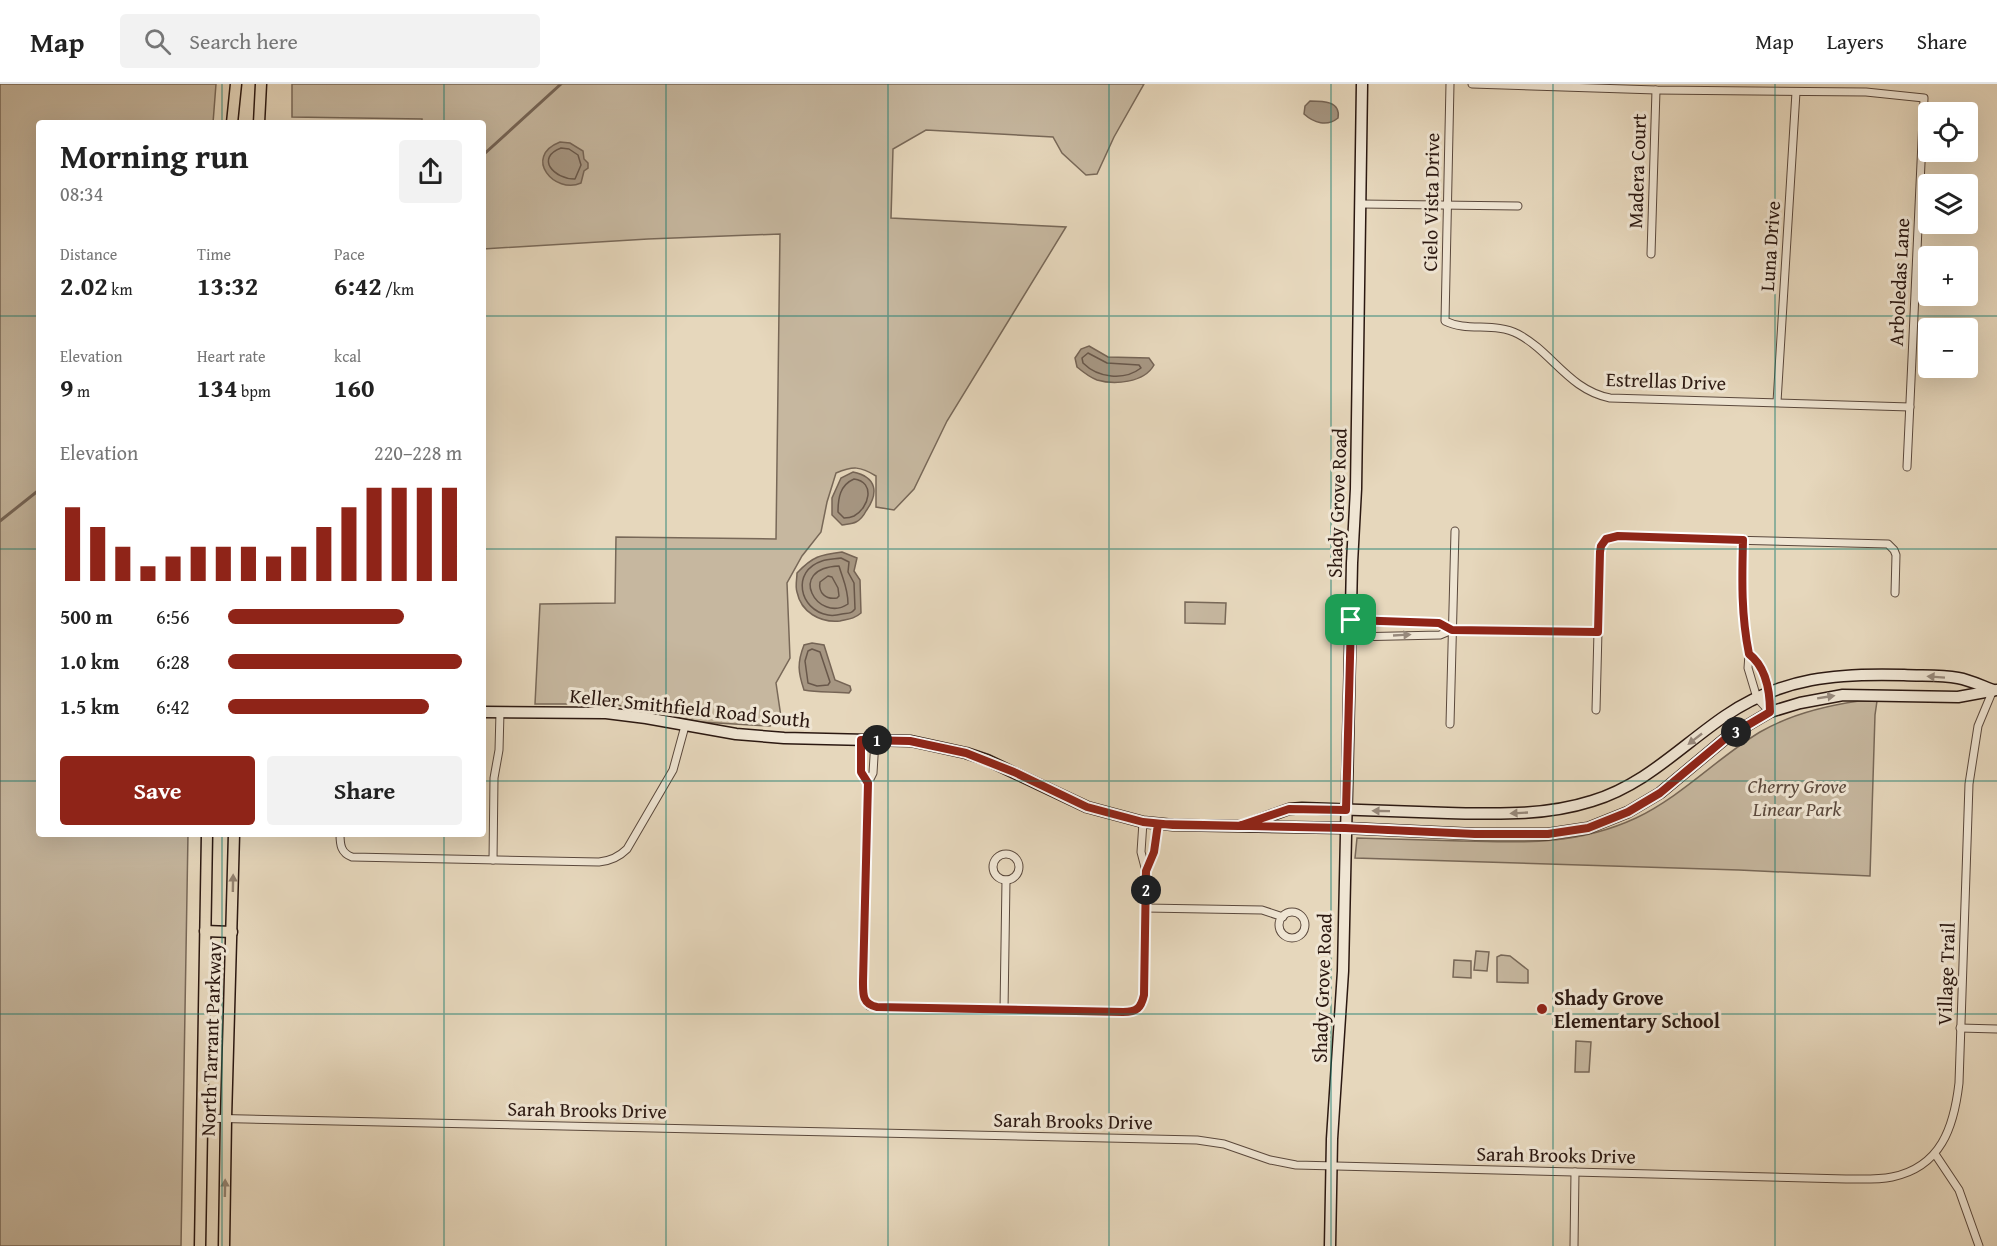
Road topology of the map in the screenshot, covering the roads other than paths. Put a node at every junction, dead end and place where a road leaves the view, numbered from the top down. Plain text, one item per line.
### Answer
1 (236, 84) edge
2 (261, 84) edge
3 (1362, 84) edge
4 (1450, 84) edge
5 (1472, 84) edge
6 (1881, 84) edge
7 (1866, 88) edge
8 (1656, 90) junction
9 (1796, 92) junction
10 (1881, 93) junction
11 (232, 120) edge
12 (259, 120) edge
13 (1361, 204) junction
14 (1449, 205) junction
15 (1518, 206) dead end
16 (1651, 254) dead end
17 (1444, 321) joint
18 (1777, 402) junction
19 (1910, 407) junction
20 (1907, 467) dead end
21 (1455, 531) dead end
22 (1743, 540) junction
23 (1895, 593) dead end
24 (1351, 620) junction
25 (1452, 630) junction
26 (1598, 632) junction
27 (1351, 637) junction
28 (1749, 654) junction
29 (1995, 690) edge
30 (1770, 692) junction
31 (1757, 698) junction
32 (1596, 710) dead end
33 (486, 711) edge
34 (500, 712) junction
35 (1770, 712) junction
36 (1450, 724) dead end
37 (685, 726) junction
38 (861, 740) junction
39 (875, 740) junction
40 (868, 783) junction
41 (1346, 810) junction
42 (1143, 822) junction
43 (1158, 824) junction
44 (1239, 826) junction
45 (1345, 828) junction
46 (207, 837) edge
47 (234, 837) edge
48 (340, 837) edge
49 (493, 860) junction
50 (1146, 871) junction
51 (1006, 880) dead end
52 (1146, 908) junction
53 (1283, 916) dead end
54 (205, 931) junction
55 (232, 932) junction
56 (1004, 1010) junction
57 (1960, 1028) junction
58 (1997, 1029) edge
59 (202, 1118) junction
60 (226, 1119) junction
61 (1935, 1154) junction
62 (1332, 1167) junction
63 (1575, 1172) junction
64 (200, 1246) edge
65 (224, 1246) edge
66 (1330, 1246) edge
67 (1574, 1246) edge
68 (1980, 1246) edge

1 - 11 main road
2 - 12 main road
3 - 13 main road, Shady Grove Road
4 - 14 street, Cielo Vista Drive
5 - 8 street
6 - 10 street
7 - 9 street
7 - 10 street
8 - 9 street
8 - 16 street, Madera Court
9 - 18 street, Luna Drive
10 - 19 street, Arboledas Lane
13 - 14 street
13 - 24 main road, Shady Grove Road
14 - 15 street
14 - 17 street, Cielo Vista Drive
17 - 18 street, Estrellas Drive
18 - 19 street, Estrellas Drive
19 - 20 street, Arboledas Lane
21 - 25 street
22 - 23 street
22 - 26 street
22 - 28 street
24 - 25 street
24 - 27 main road, Shady Grove Road
25 - 26 street
27 -> 25 street
25 - 36 street
26 - 32 street
27 - 41 main road, Shady Grove Road
28 - 30 street
28 - 31 street
29 -> 30 main road, Keller Smithfield Road South
35 -> 29 main road, Keller Smithfield Road South
29 - 57 street, Village Trail
30 - 31 main road, Keller Smithfield Road South
30 - 35 street
31 - 35 street
31 -> 41 main road, Keller Smithfield Road South
33 - 34 main road, Keller Smithfield Road South
34 - 37 main road, Keller Smithfield Road South
34 - 49 street
35 - 45 main road, Keller Smithfield Road South
37 - 38 main road, Keller Smithfield Road South
37 - 49 street
38 - 39 main road, Keller Smithfield Road South
38 - 40 street
39 - 40 street
39 - 42 main road, Keller Smithfield Road South
40 - 56 street
41 - 44 main road, Keller Smithfield Road South
41 - 45 main road, Shady Grove Road
42 - 43 main road, Keller Smithfield Road South
42 - 50 street
43 - 44 main road, Keller Smithfield Road South
43 - 50 street
44 - 45 main road, Keller Smithfield Road South
45 - 62 main road, Shady Grove Road
46 - 54 main road, North Tarrant Parkway
55 -> 47 main road, North Tarrant Parkway
48 - 49 street
50 - 52 street
51 - 56 street
52 - 53 street
52 - 56 street
54 - 55 main road
54 - 59 main road, North Tarrant Parkway
55 - 60 main road, North Tarrant Parkway
57 - 58 street
57 - 61 street, Village Trail
59 - 60 street, Sarah Brooks Drive
59 - 64 main road, North Tarrant Parkway
60 - 62 street, Sarah Brooks Drive
65 -> 60 main road, North Tarrant Parkway
61 - 63 street, Sarah Brooks Drive
61 - 68 street
62 - 63 street, Sarah Brooks Drive
62 - 66 main road, Shady Grove Road
63 - 67 street

